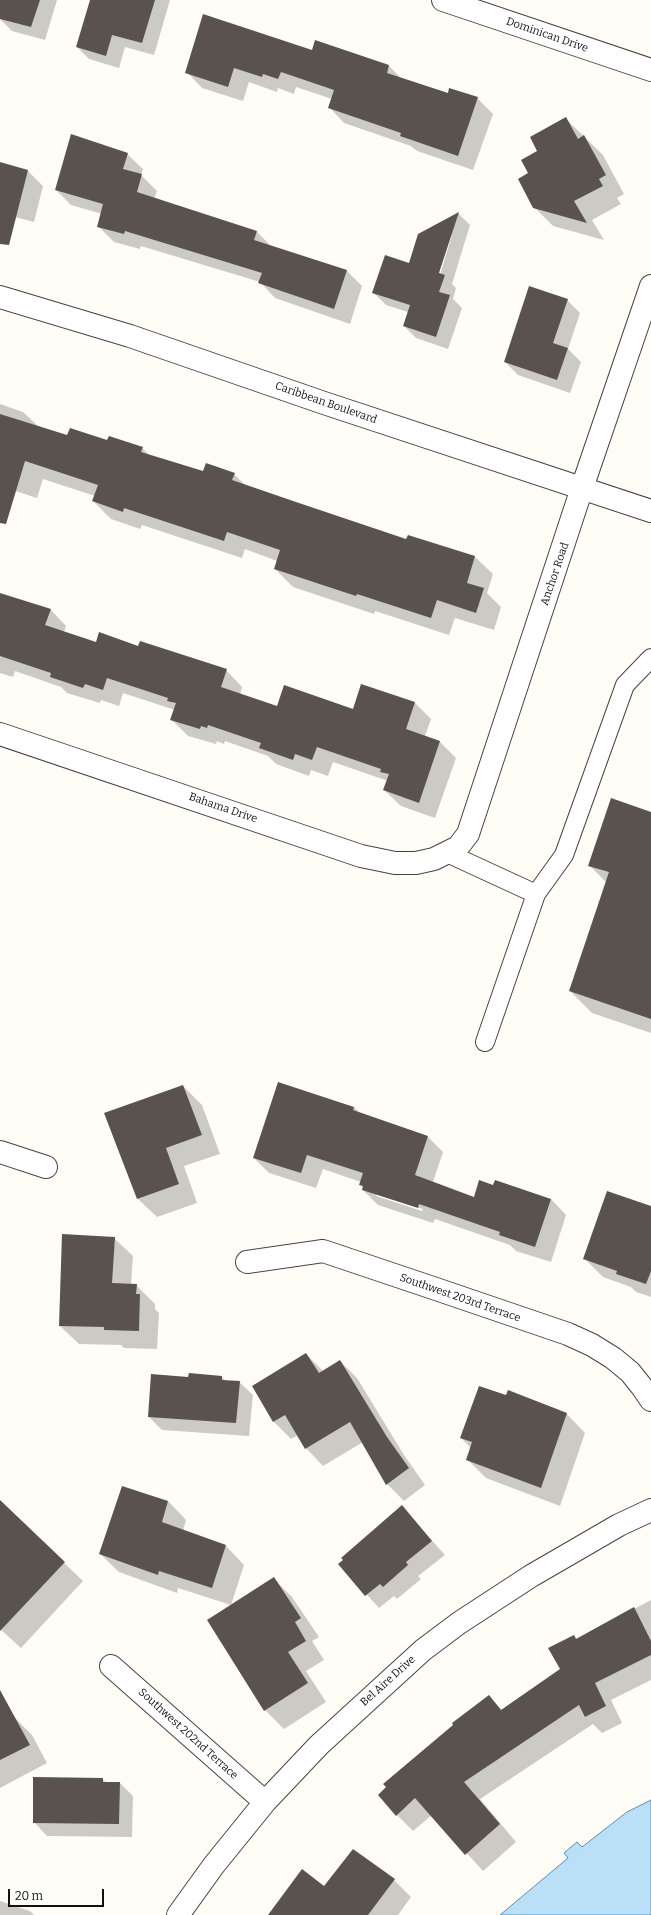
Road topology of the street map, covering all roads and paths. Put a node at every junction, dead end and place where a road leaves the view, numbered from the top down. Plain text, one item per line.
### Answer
1 (443, 0) edge
2 (651, 70) edge
3 (651, 286) edge
4 (0, 297) edge
5 (582, 488) junction
6 (651, 511) edge
7 (651, 658) edge
8 (0, 734) edge
9 (447, 853) junction
10 (536, 894) junction
11 (485, 1042) dead end
12 (0, 1152) edge
13 (46, 1167) dead end
14 (247, 1262) dead end
15 (651, 1400) edge
16 (651, 1510) edge
17 (111, 1666) dead end
18 (265, 1802) junction
19 (178, 1915) edge

1 - 2 street, Dominican Drive
3 - 5 street, Anchor Road
4 - 5 street, Caribbean Boulevard
5 - 6 street, Caribbean Boulevard
5 - 9 street, Anchor Road
7 - 10 lane
8 - 9 street, Bahama Drive
9 - 10 lane
10 - 11 lane
12 - 13 street
14 - 15 street, Southwest 203rd Terrace
16 - 18 street, Bel Aire Drive
17 - 18 street, Southwest 202nd Terrace
18 - 19 street, Bel Aire Drive

